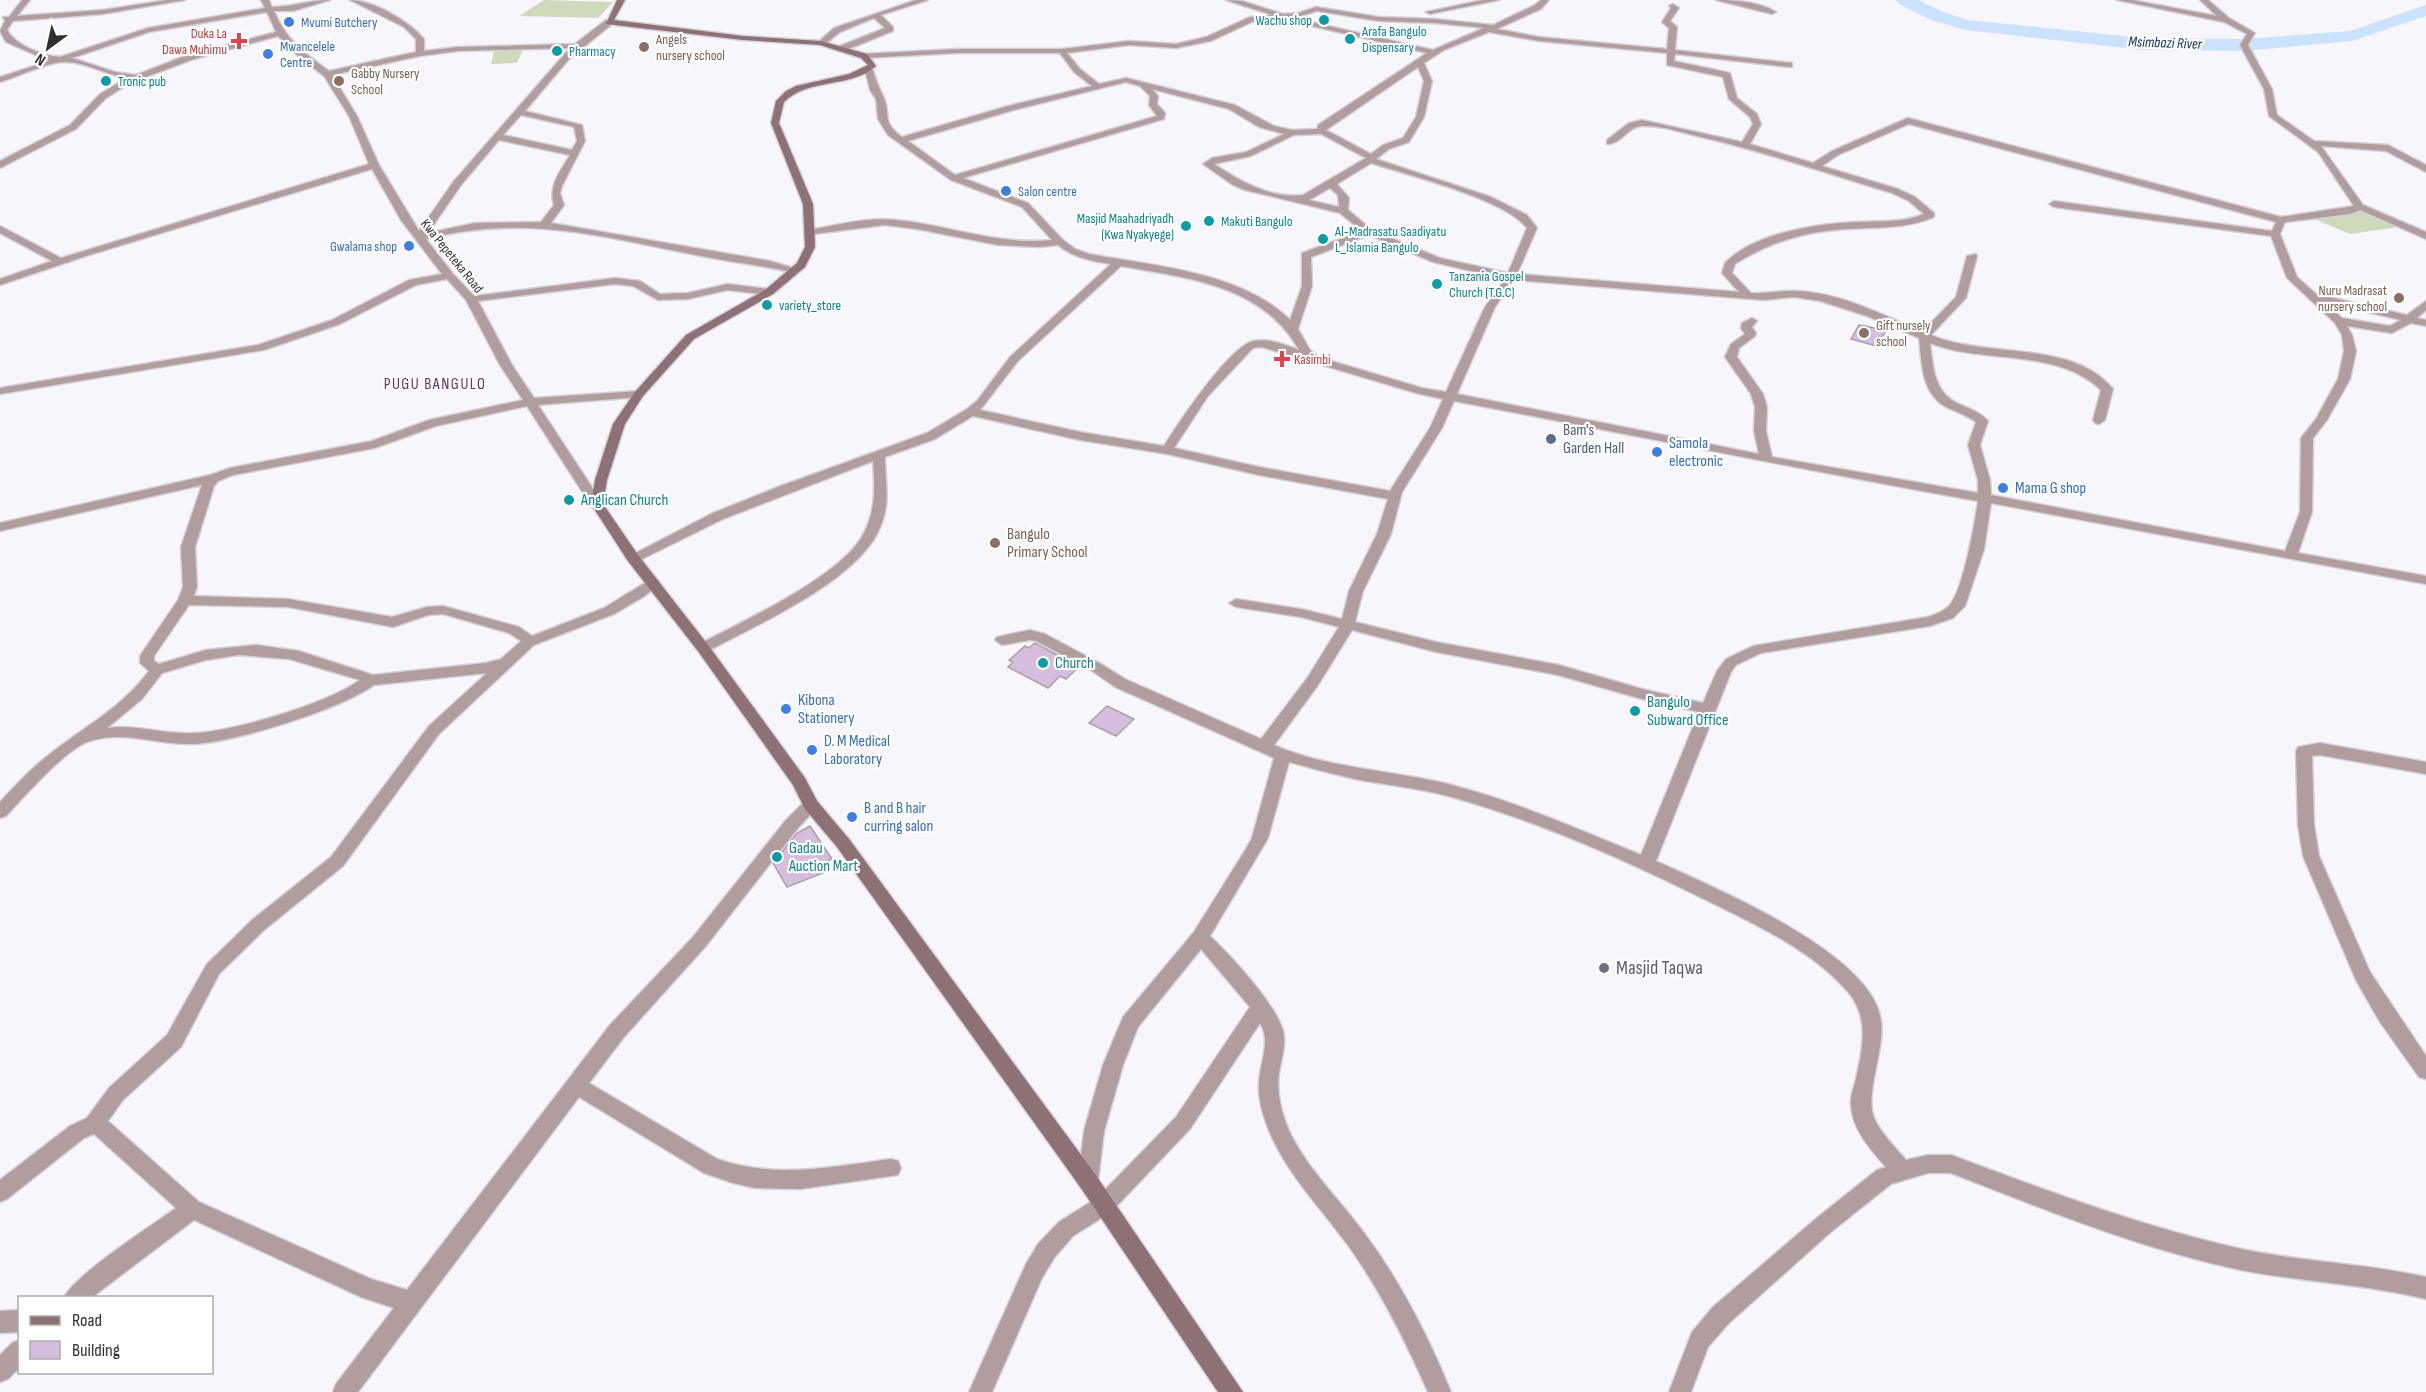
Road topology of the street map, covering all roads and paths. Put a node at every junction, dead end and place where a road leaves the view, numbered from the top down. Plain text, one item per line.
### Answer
1 (26, 0) edge
2 (181, 0) edge
3 (265, 0) edge
4 (326, 0) edge
5 (354, 0) edge
6 (621, 0) edge
7 (924, 0) edge
8 (1230, 0) edge
9 (1495, 0) edge
10 (1545, 0) edge
11 (1720, 0) edge
12 (2121, 0) edge
13 (2204, 0) edge
14 (1348, 4) dead end
15 (1673, 6) dead end
16 (1761, 8) junction
17 (1780, 8) dead end
18 (270, 9) junction
19 (1336, 10) junction
20 (1430, 12) dead end
21 (1772, 12) dead end
22 (876, 15) junction
23 (1279, 16) junction
24 (11, 18) junction
25 (0, 20) edge
26 (2226, 20) junction
27 (609, 21) junction
28 (1489, 28) junction
29 (280, 33) junction
30 (821, 44) junction
31 (577, 46) junction
32 (843, 48) junction
33 (1062, 51) junction
34 (1671, 52) junction
35 (1434, 53) junction
36 (420, 54) junction
37 (57, 59) junction
38 (1419, 61) junction
39 (866, 63) junction
40 (1789, 65) dead end
41 (327, 74) junction
42 (135, 77) junction
43 (0, 80) edge
44 (1143, 85) junction
45 (1097, 86) junction
46 (520, 112) junction
47 (1322, 131) junction
48 (1292, 133) junction
49 (498, 137) junction
50 (901, 140) junction
51 (1610, 142) dead end
52 (2315, 143) junction
53 (1745, 145) junction
54 (575, 153) junction
55 (1372, 159) junction
56 (0, 165) edge
57 (374, 165) junction
58 (1815, 166) junction
59 (2426, 169) edge
60 (954, 178) junction
61 (1330, 184) junction
62 (1296, 199) junction
63 (2054, 204) dead end
64 (2360, 207) junction
65 (1343, 211) junction
66 (2281, 220) junction
67 (545, 224) junction
68 (0, 229) edge
69 (1369, 232) junction
70 (809, 233) junction
71 (2275, 234) junction
72 (2426, 236) edge
73 (420, 238) junction
74 (1060, 242) junction
75 (1972, 256) dead end
76 (60, 261) junction
77 (1119, 263) junction
78 (795, 270) junction
79 (449, 276) junction
80 (1511, 277) junction
81 (0, 282) edge
82 (769, 292) junction
83 (1748, 296) junction
84 (2314, 297) junction
85 (471, 299) junction
86 (2426, 304) edge
87 (2410, 318) junction
88 (1752, 321) dead end
89 (2339, 321) junction
90 (2426, 322) edge
91 (1293, 330) junction
92 (1924, 336) junction
93 (1314, 359) junction
94 (0, 391) edge
95 (639, 394) junction
96 (1452, 397) junction
97 (529, 402) junction
98 (971, 412) junction
99 (2099, 420) dead end
100 (1167, 450) junction
101 (879, 457) junction
102 (1766, 459) junction
103 (214, 478) junction
104 (1394, 496) junction
105 (1984, 500) junction
106 (597, 504) junction
107 (0, 527) edge
108 (2290, 556) junction
109 (633, 558) junction
110 (2426, 580) edge
111 (653, 585) junction
112 (185, 600) junction
113 (1236, 603) dead end
114 (1348, 623) junction
115 (1002, 640) dead end
116 (529, 642) junction
117 (703, 648) junction
118 (506, 663) junction
119 (157, 670) junction
120 (370, 680) junction
121 (1707, 709) junction
122 (84, 738) junction
123 (1264, 747) junction
124 (1283, 755) junction
125 (2426, 768) edge
126 (811, 805) junction
127 (0, 812) edge
128 (1646, 864) junction
129 (1200, 937) junction
130 (1260, 1008) junction
131 (2426, 1071) edge
132 (578, 1086) junction
133 (94, 1124) junction
134 (891, 1168) dead end
135 (1902, 1170) junction
136 (1088, 1181) junction
137 (0, 1192) edge
138 (1104, 1205) junction
139 (192, 1209) junction
140 (2426, 1288) edge
141 (77, 1296) edge
142 (413, 1303) junction
143 (18, 1321) edge
144 (0, 1322) edge
145 (18, 1353) edge
146 (0, 1371) edge
147 (344, 1392) edge
148 (980, 1392) edge
149 (1232, 1392) edge
150 (1440, 1392) edge
151 (1680, 1392) edge

1 - 24 street
2 - 24 street
3 - 18 street
4 - 18 street
5 - 36 street
6 - 27 street
7 - 22 street
8 - 23 street
9 - 20 street
10 - 28 street
11 - 16 street
12 - 26 street
13 - 26 street
14 - 19 street
15 - 34 street
16 - 17 street
16 - 21 street
18 - 29 street
18 - 37 street
19 - 23 street
19 - 28 street
22 - 30 street
22 - 32 street
23 - 33 street
23 - 35 street
24 - 25 street
24 - 37 street
26 - 52 street
27 - 30 street
27 - 31 street
28 - 34 street
28 - 35 street
29 - 41 street, Kwa Pepeteka Road
29 - 42 street
30 - 32 street
31 - 36 street
31 - 46 street
32 - 39 street
33 - 39 street
33 - 45 street
34 - 40 street
34 - 53 street
35 - 38 street
36 - 41 street
37 - 42 street
37 - 43 street
38 - 47 street
38 - 55 street
39 - 50 street
39 - 70 street
41 - 57 street, Kwa Pepeteka Road
42 - 56 street
44 - 45 street
44 - 48 street
44 - 60 street
45 - 50 street
46 - 49 street
46 - 54 street
47 - 48 street
47 - 55 street
48 - 62 street
49 - 54 street
49 - 73 street
50 - 60 street
51 - 53 street
52 - 59 street
52 - 64 street
53 - 58 street
54 - 67 street
55 - 61 street
55 - 80 street
57 - 73 street, Kwa Pepeteka Road
57 - 76 street
58 - 66 street
58 - 83 street
60 - 74 street
61 - 62 street
61 - 65 street
62 - 65 street
63 - 71 street
64 - 66 street
64 - 72 street
65 - 69 street
66 - 71 street
67 - 73 street
67 - 78 street
68 - 76 street
69 - 80 street
69 - 91 street
70 - 74 street
70 - 78 street
71 - 84 street
73 - 79 street, Kwa Pepeteka Road
74 - 77 street
75 - 92 street
76 - 81 street
77 - 91 street
77 - 98 street
78 - 82 street
79 - 85 street, Kwa Pepeteka Road
79 - 94 street
80 - 83 street
80 - 96 street
82 - 85 street
82 - 95 street
83 - 92 street
84 - 87 street
84 - 89 street
85 - 97 street, Kwa Pepeteka Road
86 - 87 street
87 - 89 street
87 - 90 street
88 - 102 street
89 - 108 street
91 - 93 street
92 - 99 street
92 - 105 street
93 - 96 street
93 - 100 street
95 - 97 street
95 - 106 street
96 - 102 street
96 - 104 street
97 - 103 street
97 - 106 street, Kwa Pepeteka Road
98 - 100 street
98 - 101 street
100 - 104 street
101 - 109 street
101 - 117 street
102 - 105 street
103 - 107 street
103 - 112 street
104 - 114 street
105 - 108 street
105 - 121 street
106 - 109 street
108 - 110 street
109 - 111 street
111 - 116 street
111 - 117 street
112 - 116 street
112 - 119 street
113 - 114 street
114 - 121 street
114 - 123 street
115 - 123 street
116 - 118 street
117 - 126 street
118 - 120 street
118 - 133 street
119 - 120 street
119 - 122 street
120 - 122 street
121 - 128 street
122 - 127 street
123 - 124 street
124 - 128 street
124 - 129 street
125 - 131 street
126 - 132 street
126 - 136 street
128 - 135 street
129 - 130 street
129 - 136 street
130 - 138 street
130 - 150 street
132 - 134 street
132 - 142 street
133 - 137 street
133 - 139 street
135 - 140 street
135 - 151 street
136 - 138 street
138 - 148 street
138 - 149 street
139 - 141 street
139 - 142 street
142 - 147 street
143 - 144 street
145 - 146 street

